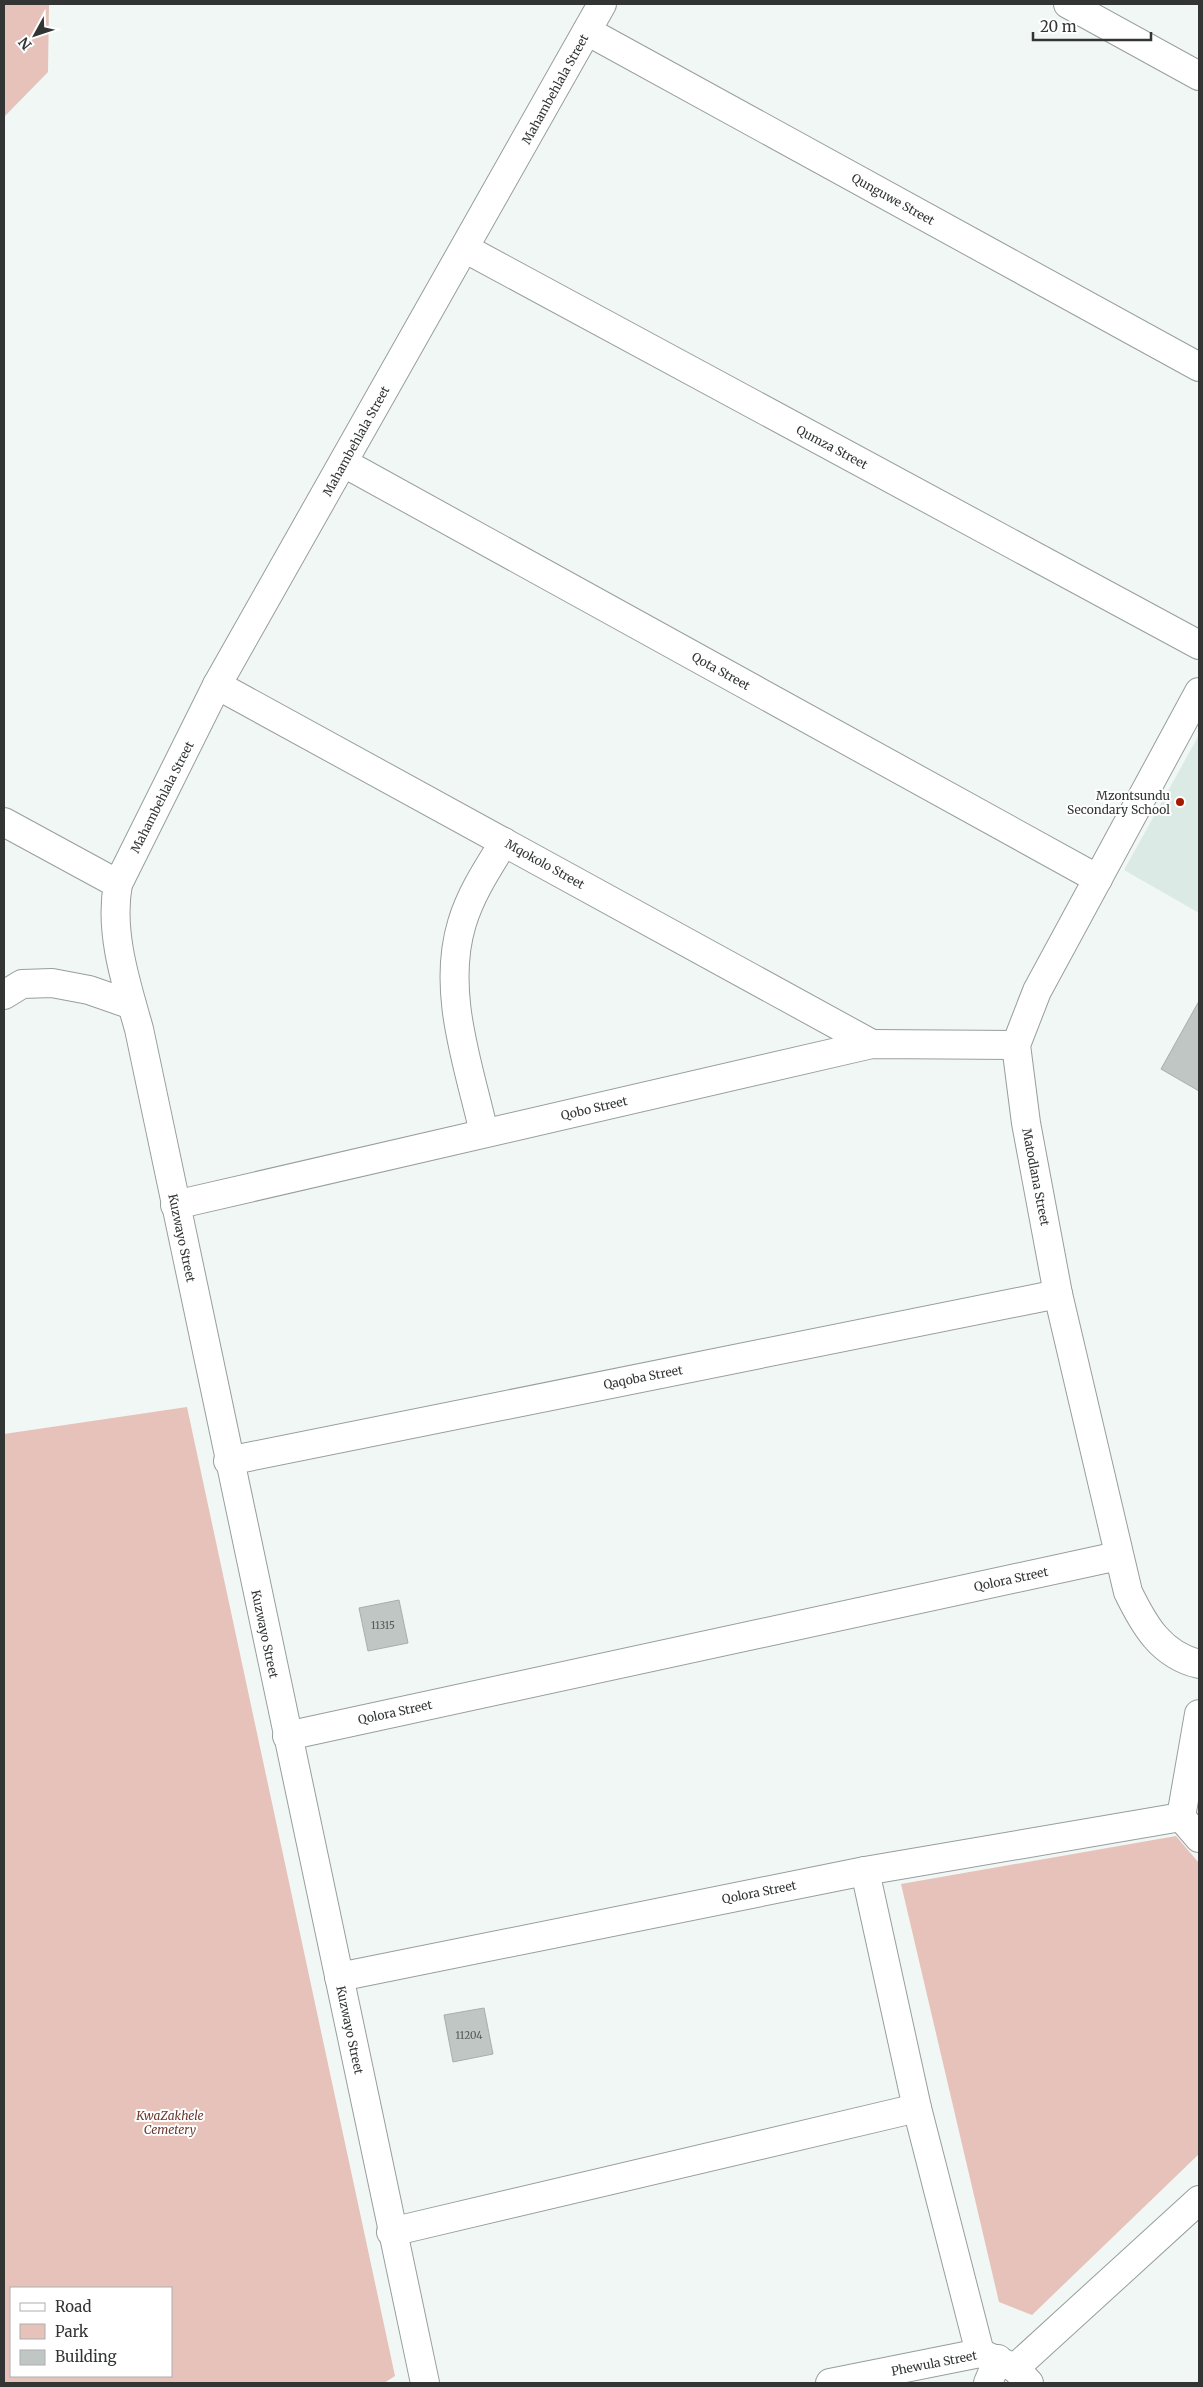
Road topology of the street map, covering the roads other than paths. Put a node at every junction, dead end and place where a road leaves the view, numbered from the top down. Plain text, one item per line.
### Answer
1 (602, 4) edge
2 (1068, 4) edge
3 (587, 31) junction
4 (1199, 76) edge
5 (466, 249) junction
6 (1199, 367) edge
7 (344, 463) junction
8 (1199, 645) edge
9 (218, 685) junction
10 (1199, 692) edge
11 (4, 822) edge
12 (504, 842) junction
13 (1098, 879) junction
14 (118, 884) junction
15 (4, 995) edge
16 (132, 1005) junction
17 (872, 1044) junction
18 (1016, 1045) junction
19 (484, 1133) junction
20 (175, 1205) junction
21 (1058, 1294) junction
22 (228, 1461) junction
23 (1118, 1556) junction
24 (1199, 1664) edge
25 (1199, 1714) edge
26 (287, 1736) junction
27 (1181, 1817) junction
28 (1199, 1838) edge
29 (865, 1871) junction
30 (339, 1977) junction
31 (917, 2108) junction
32 (1199, 2200) edge
33 (391, 2232) junction
34 (1002, 2369) edge
35 (425, 2383) edge
36 (830, 2383) edge

1 - 3 street, Mahambehlala Street
2 - 4 street
3 - 5 street, Mahambehlala Street
3 - 6 street, Qunguwe Street
5 - 7 street, Mahambehlala Street
5 - 8 street, Qumza Street
7 - 9 street, Mahambehlala Street
7 - 13 street, Qota Street
9 - 12 street, Mqokolo Street
9 - 14 street, Mahambehlala Street
10 - 13 street, Matodlana Street
11 - 14 street
12 - 17 street, Mqokolo Street
12 - 19 street
13 - 18 street, Matodlana Street
14 - 16 street, Kuzwayo Street
15 - 16 street
16 - 20 street, Kuzwayo Street
17 - 18 street, Qobo Street
17 - 19 street, Qobo Street
18 - 21 street, Matodlana Street
19 - 20 street, Qobo Street
20 - 22 street, Kuzwayo Street
21 - 22 street, Qaqoba Street
21 - 23 street, Matodlana Street
22 - 26 street, Kuzwayo Street
23 - 24 street, Matodlana Street
23 - 26 street, Qolora Street
25 - 27 street
26 - 30 street, Kuzwayo Street
27 - 28 street
27 - 29 street, Qolora Street
29 - 30 street, Qolora Street
29 - 31 street
30 - 33 street, Kuzwayo Street
31 - 33 street
31 - 34 street
32 - 34 street
33 - 35 street, Kuzwayo Street
34 - 36 street, Phewula Street

